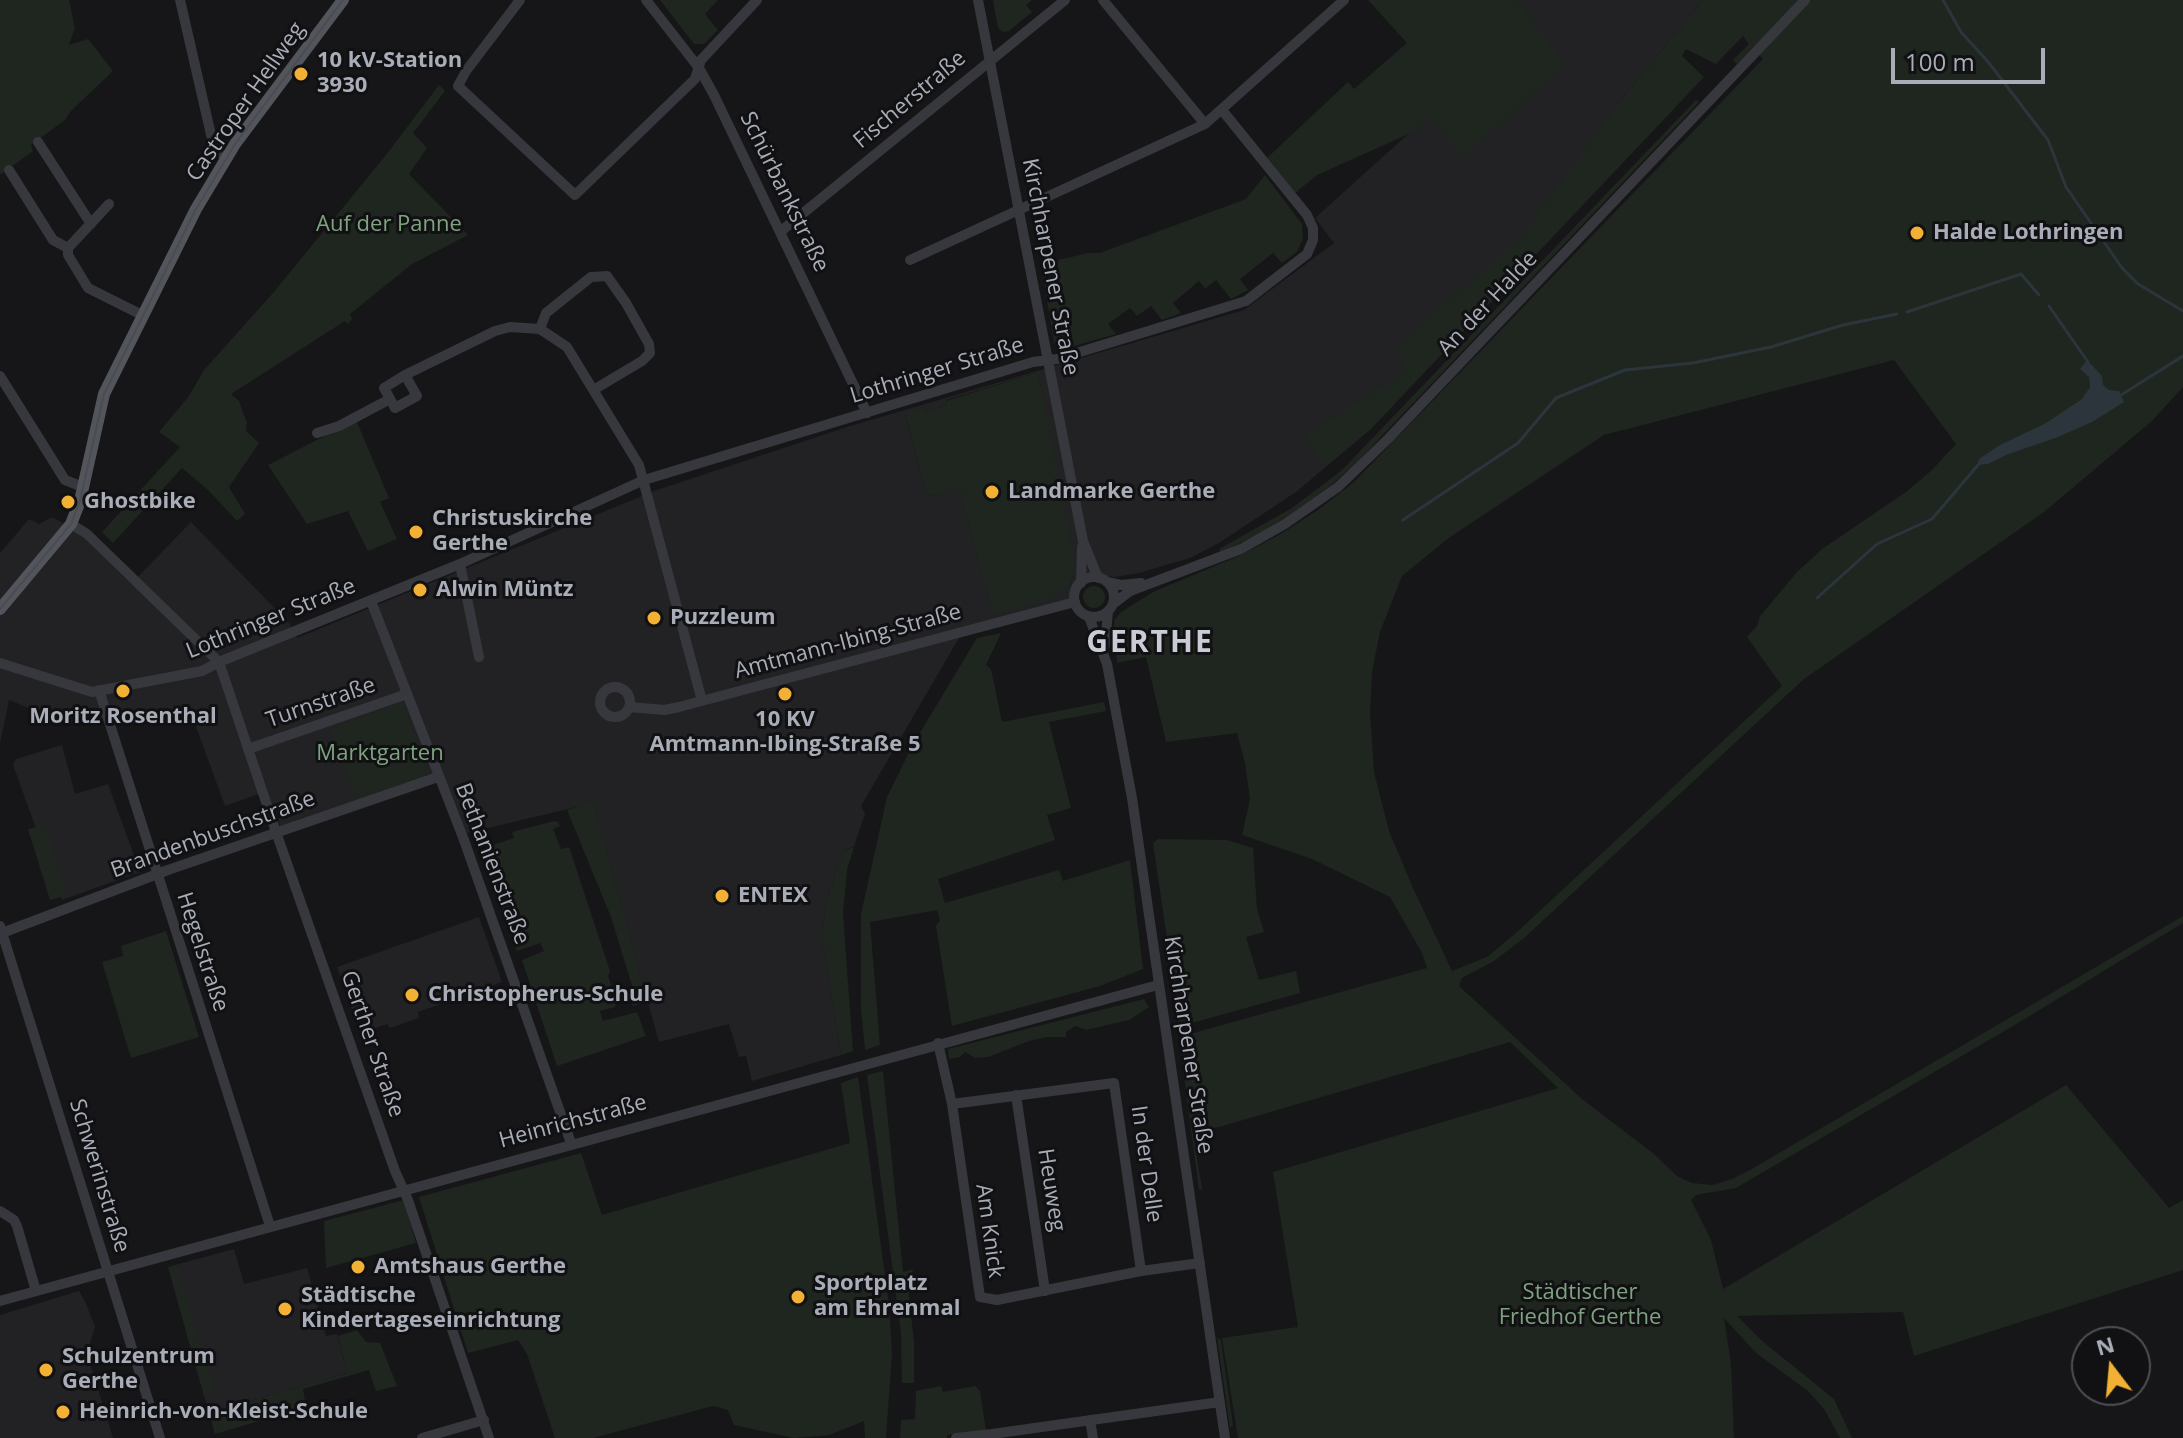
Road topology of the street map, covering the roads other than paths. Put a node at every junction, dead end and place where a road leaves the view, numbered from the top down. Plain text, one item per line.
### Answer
1 (180, 0) edge
2 (343, 0) edge
3 (520, 0) edge
4 (646, 0) edge
5 (757, 0) edge
6 (978, 0) edge
7 (1065, 0) edge
8 (1103, 0) edge
9 (1344, 0) edge
10 (1805, 0) edge
11 (990, 60) junction
12 (699, 68) junction
13 (1222, 110) junction
14 (1205, 124) junction
15 (38, 142) dead end
16 (226, 157) junction
17 (9, 170) dead end
18 (109, 204) dead end
19 (1018, 211) junction
20 (91, 224) junction
21 (780, 232) junction
22 (68, 248) junction
23 (910, 260) dead end
24 (142, 315) junction
25 (540, 329) junction
26 (1047, 362) junction
27 (405, 375) junction
28 (0, 376) edge
29 (595, 389) junction
30 (390, 399) junction
31 (867, 413) junction
32 (317, 433) dead end
33 (644, 480) junction
34 (83, 487) junction
35 (71, 524) junction
36 (1083, 541) junction
37 (460, 564) junction
38 (1102, 580) junction
39 (1159, 581) junction
40 (1081, 583) junction
41 (371, 601) junction
42 (1075, 602) junction
43 (1110, 607) junction
44 (0, 609) edge
45 (1089, 617) junction
46 (479, 657) dead end
47 (1106, 659) junction
48 (219, 662) junction
49 (0, 663) edge
50 (99, 690) junction
51 (407, 694) junction
52 (702, 701) junction
53 (629, 707) dead end
54 (248, 749) junction
55 (438, 777) junction
56 (276, 832) junction
57 (156, 874) junction
58 (1, 930) edge
59 (1158, 985) junction
60 (938, 1043) junction
61 (1016, 1095) junction
62 (952, 1104) junction
63 (571, 1143) junction
64 (404, 1191) junction
65 (0, 1211) edge
66 (270, 1226) junction
67 (1200, 1263) junction
68 (108, 1270) junction
69 (1141, 1271) junction
70 (36, 1291) junction
71 (1045, 1291) junction
72 (0, 1301) edge
73 (1220, 1402) junction
74 (484, 1420) junction
75 (1090, 1420) junction
76 (992, 1436) edge
77 (160, 1438) edge
78 (422, 1438) edge
79 (489, 1438) edge
80 (956, 1438) edge
81 (1093, 1438) edge
82 (1225, 1438) edge

1 - 16 street
2 - 16 main road, Castroper Hellweg
3 - 12 street
4 - 12 street, Schürbankstraße
5 - 12 street
6 - 11 street, Kirchharpener Straße
7 - 11 street, Fischerstraße
8 - 14 street
9 - 13 street
10 - 39 street, An der Halde
11 - 19 street, Kirchharpener Straße
11 - 21 street, Fischerstraße
12 - 21 street, Schürbankstraße
13 - 14 street
13 - 26 street, Lothringer Straße
14 - 19 street
15 - 20 street
16 - 24 main road, Castroper Hellweg
17 - 22 street
18 - 20 street
19 - 23 street
19 - 26 street, Kirchharpener Straße
20 - 22 street
21 - 31 street, Schürbankstraße
22 - 24 street
24 - 34 main road, Castroper Hellweg
25 - 27 street
25 - 29 street
25 - 29 street
26 - 31 street, Lothringer Straße
26 - 36 street, Kirchharpener Straße
27 - 30 street
27 - 30 street
28 - 34 street
29 - 33 street
30 - 32 street
31 - 33 street, Lothringer Straße
33 - 37 street, Lothringer Straße
33 - 52 street
34 - 35 main road, Castroper Hellweg
35 - 44 main road, Castroper Hellweg
35 - 48 street
36 - 38 street, Kirchharpener Straße
36 - 40 street, Kirchharpener Straße
37 - 41 street, Lothringer Straße
37 - 46 street
38 - 39 street, An der Halde
38 - 40 street
38 - 43 street
39 - 43 street, An der Halde
40 - 42 street
41 - 48 street, Lothringer Straße
41 - 51 street, Bethanienstraße
42 - 45 street
42 - 52 street, Amtmann-Ibing-Straße
43 - 45 street
43 - 47 street, Kirchharpener Straße
45 - 47 street, Kirchharpener Straße
47 - 59 street, Kirchharpener Straße
48 - 50 street, Lothringer Straße
48 - 54 street, Gerther Straße
49 - 50 street, Lothringer Straße
50 - 57 street, Hegelstraße
51 - 54 street, Turnstraße
51 - 55 street, Bethanienstraße
52 - 53 street, Amtmann-Ibing-Straße
54 - 56 street, Gerther Straße
55 - 56 street, Brandenbuschstraße
55 - 63 street, Bethanienstraße
56 - 57 street, Brandenbuschstraße
56 - 64 street, Gerther Straße
57 - 58 street, Brandenbuschstraße
57 - 66 street, Hegelstraße
58 - 68 street, Schwerinstraße
59 - 60 street, Heinrichstraße
59 - 67 street, Kirchharpener Straße
60 - 62 street, Am Knick
60 - 63 street, Heinrichstraße
61 - 62 street, In der Delle
61 - 69 street, In der Delle
61 - 71 street, Heuweg
62 - 71 street, Am Knick
63 - 64 street, Heinrichstraße
64 - 66 street, Heinrichstraße
64 - 74 street, Gerther Straße
65 - 70 street
66 - 68 street, Heinrichstraße
67 - 69 street, Am Knick
67 - 73 street, Kirchharpener Straße
68 - 70 street, Heinrichstraße
68 - 77 street, Schwerinstraße
69 - 71 street, Am Knick
70 - 72 street, Heinrichstraße
73 - 75 street
73 - 82 street, Kirchharpener Straße
74 - 78 street
74 - 79 street, Gerther Straße
75 - 76 street
75 - 81 street
76 - 80 street

